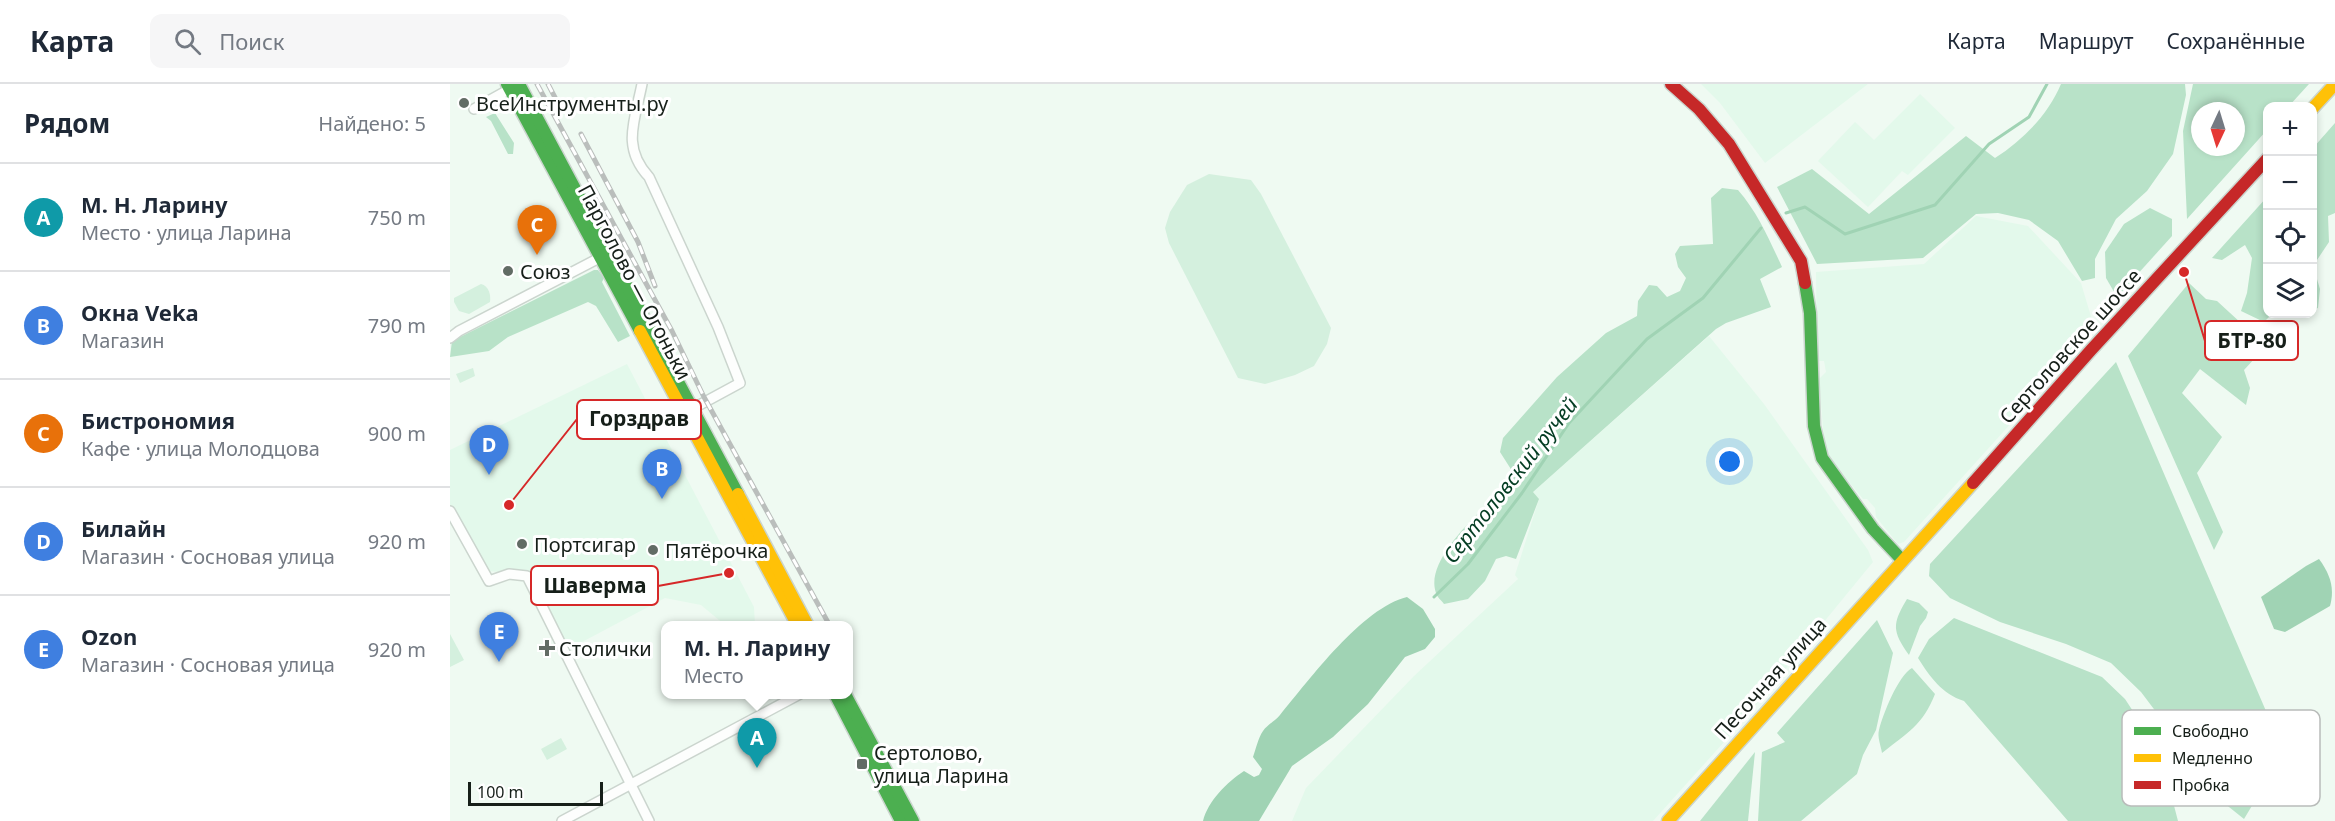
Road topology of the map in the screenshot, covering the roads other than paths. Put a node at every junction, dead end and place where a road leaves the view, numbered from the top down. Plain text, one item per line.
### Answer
1 (642, 84) edge
2 (1671, 84) edge
3 (2335, 84) edge
4 (512, 86) edge
5 (2317, 104) edge
6 (474, 109) dead end
7 (2263, 163) edge
8 (605, 255) junction
9 (450, 338) edge
10 (692, 409) junction
11 (450, 511) edge
12 (1902, 560) junction
13 (795, 621) edge
14 (805, 621) edge
15 (791, 699) edge
16 (838, 699) edge
17 (848, 699) edge
18 (631, 784) junction
19 (562, 821) edge
20 (649, 821) edge
21 (901, 821) edge
22 (913, 821) edge
23 (1668, 821) edge

1 - 10 street
2 - 12 main road
3 - 5 main road
4 - 6 street
4 - 8 main road, Парголово — Огоньки
7 - 12 main road, Сертоловское шоссе
8 - 9 street
8 - 10 main road, Парголово — Огоньки
8 - 13 main road, Парголово — Огоньки
10 - 14 main road, Парголово — Огоньки
11 - 18 street
12 - 23 main road, Песочная улица
15 - 18 street
16 - 21 main road
17 - 22 main road
18 - 19 street
18 - 20 street

